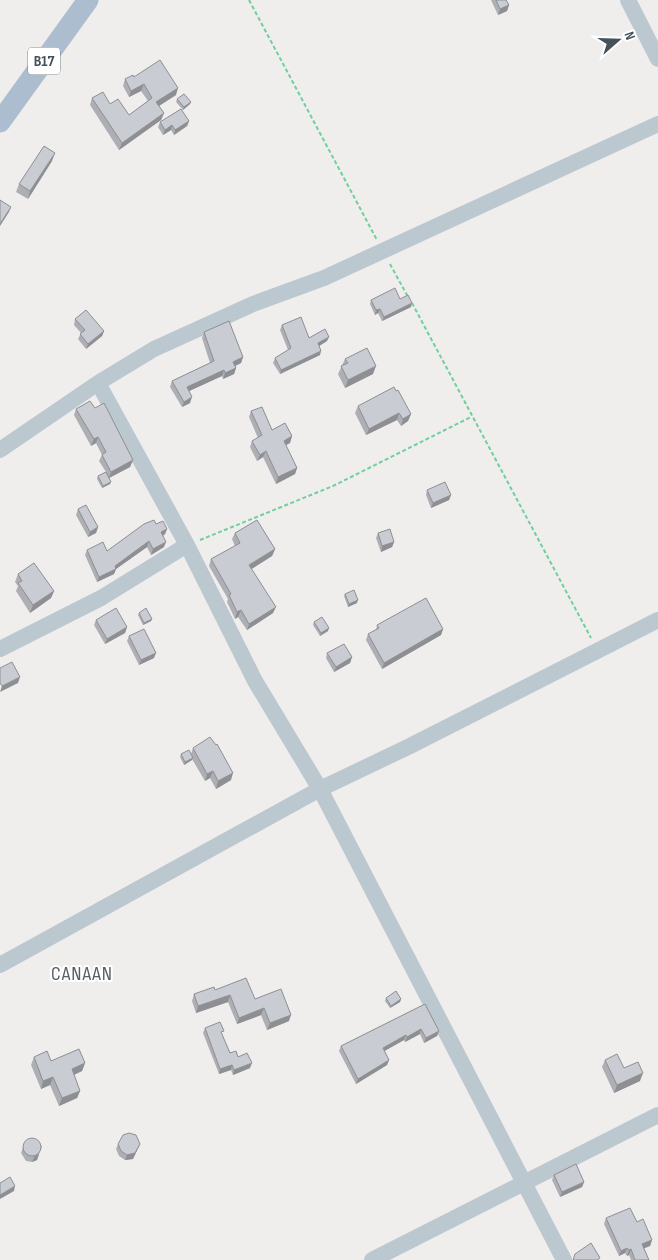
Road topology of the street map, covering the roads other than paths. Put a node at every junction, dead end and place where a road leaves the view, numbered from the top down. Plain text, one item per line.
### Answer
1 (88, 0) edge
2 (628, 0) edge
3 (653, 36) edge
4 (658, 59) edge
5 (0, 122) edge
6 (658, 124) edge
7 (98, 383) junction
8 (0, 450) edge
9 (187, 545) junction
10 (658, 620) edge
11 (0, 649) edge
12 (320, 789) junction
13 (0, 966) edge
14 (658, 1115) edge
15 (523, 1182) junction
16 (372, 1260) edge
17 (564, 1260) edge

1 - 5 main road, B17
2 - 3 street
3 - 4 street
6 - 7 street
7 - 8 street
7 - 9 street
9 - 11 street
9 - 12 street
10 - 12 street
12 - 13 street
12 - 15 street
14 - 15 street
15 - 16 street
15 - 17 street

